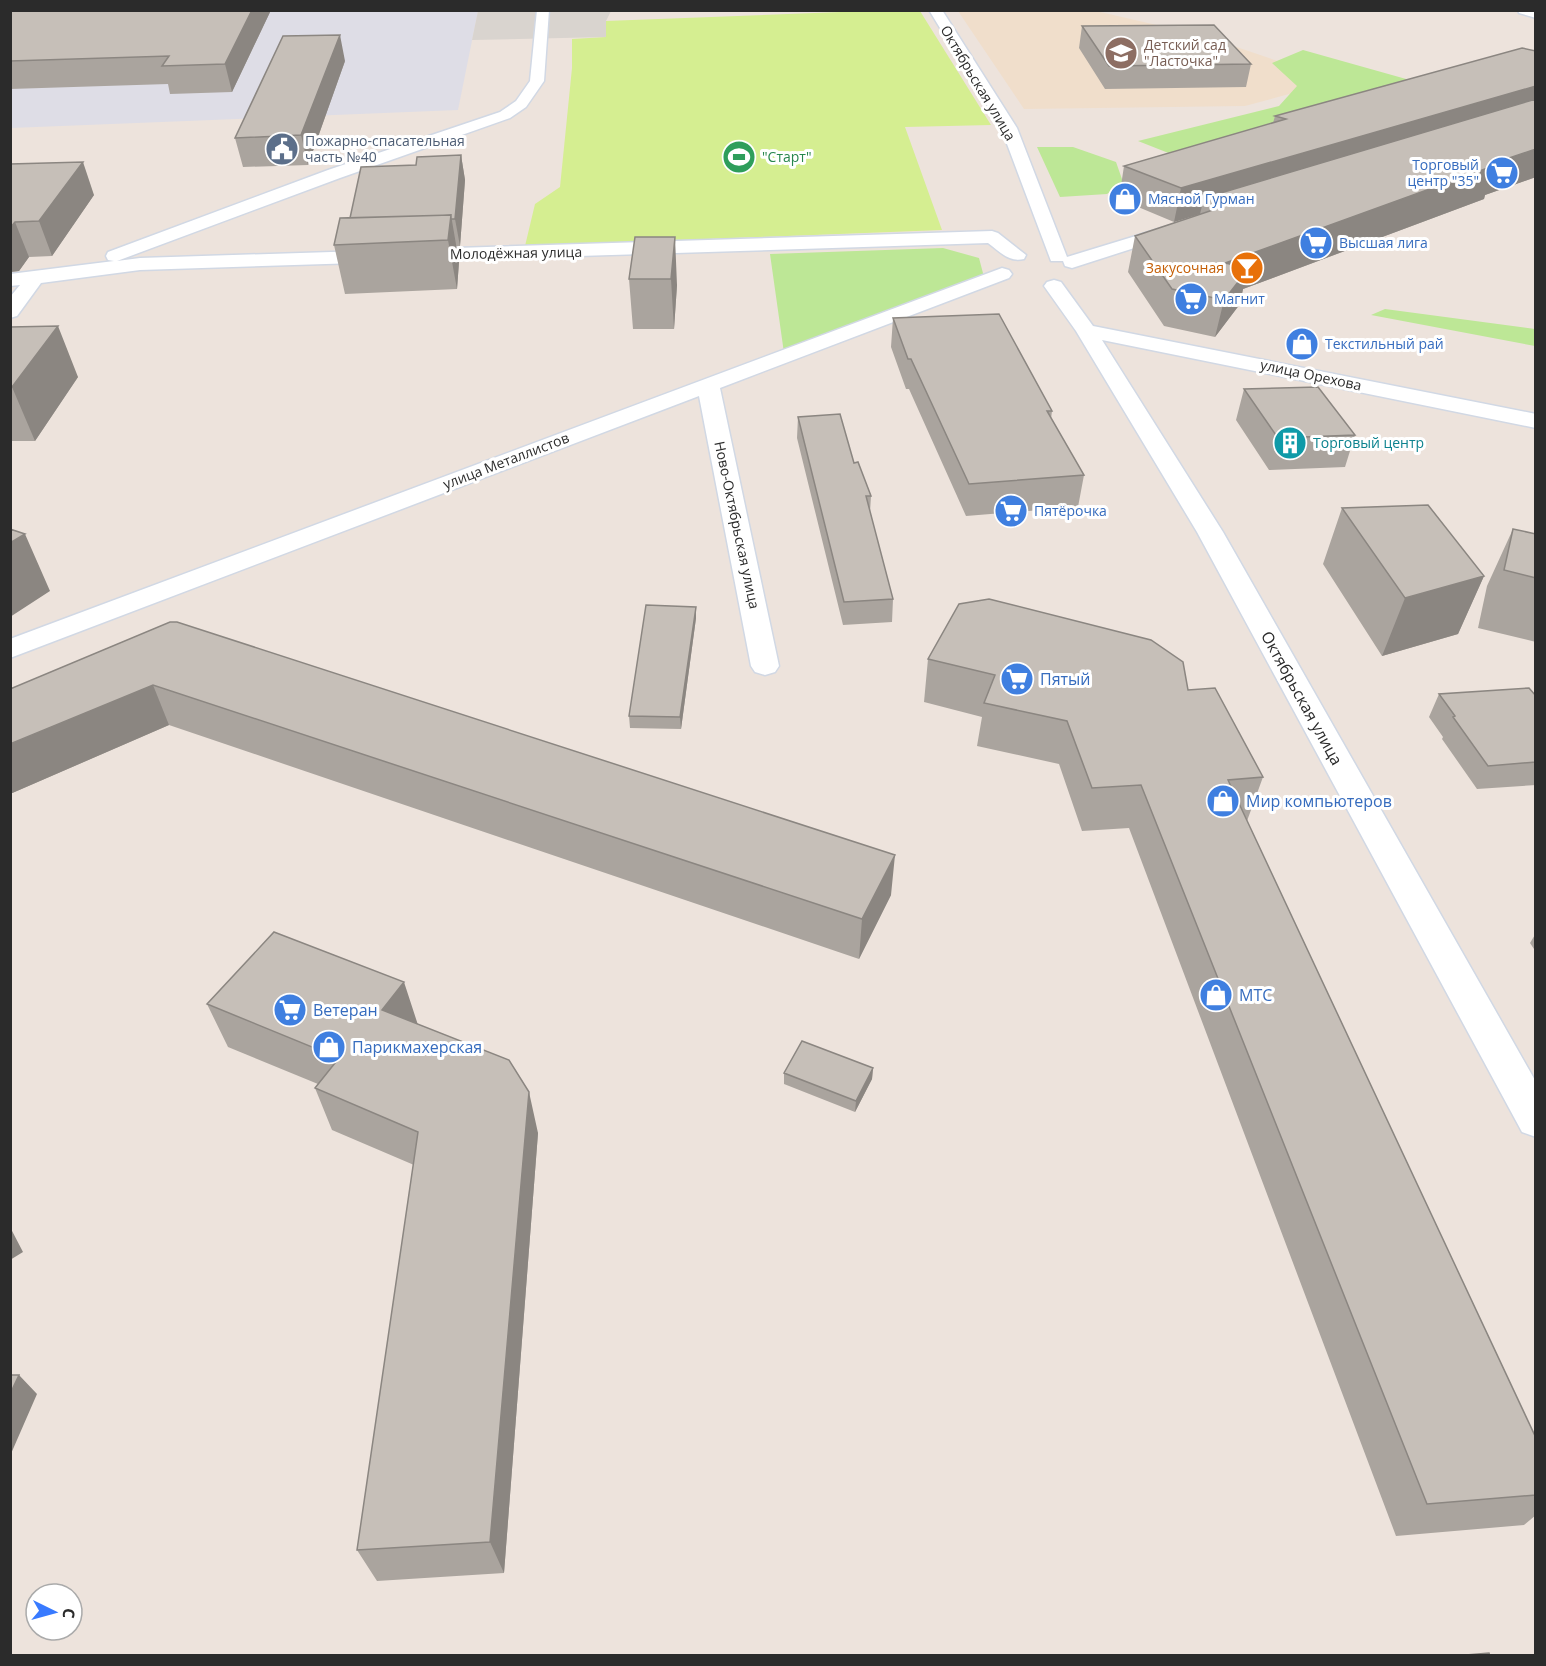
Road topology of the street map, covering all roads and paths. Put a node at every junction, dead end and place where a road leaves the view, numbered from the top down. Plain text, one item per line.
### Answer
1 (543, 10) edge
2 (935, 10) edge
3 (1524, 10) edge
4 (1536, 14) edge
5 (1192, 224) edge
6 (1017, 255) junction
7 (1065, 260) junction
8 (34, 279) junction
9 (10, 280) edge
10 (1027, 282) junction
11 (10, 312) edge
12 (1086, 331) junction
13 (708, 384) junction
14 (1536, 421) edge
15 (10, 649) edge
16 (765, 666) dead end
17 (1536, 1120) edge

1 - 8 street
2 - 7 street, Октябрьская улица
3 - 4 street
5 - 7 street
6 - 7 street
6 - 8 street, Молодёжная улица
6 - 10 street
7 - 10 street, улица Металлистов
8 - 9 street, Молодёжная улица
8 - 11 street
10 - 12 street, Октябрьская улица
10 - 13 street, улица Металлистов
12 - 14 street, улица Орехова
12 - 17 street, Октябрьская улица
13 - 15 street, улица Металлистов
13 - 16 street, Ново-Октябрьская улица

